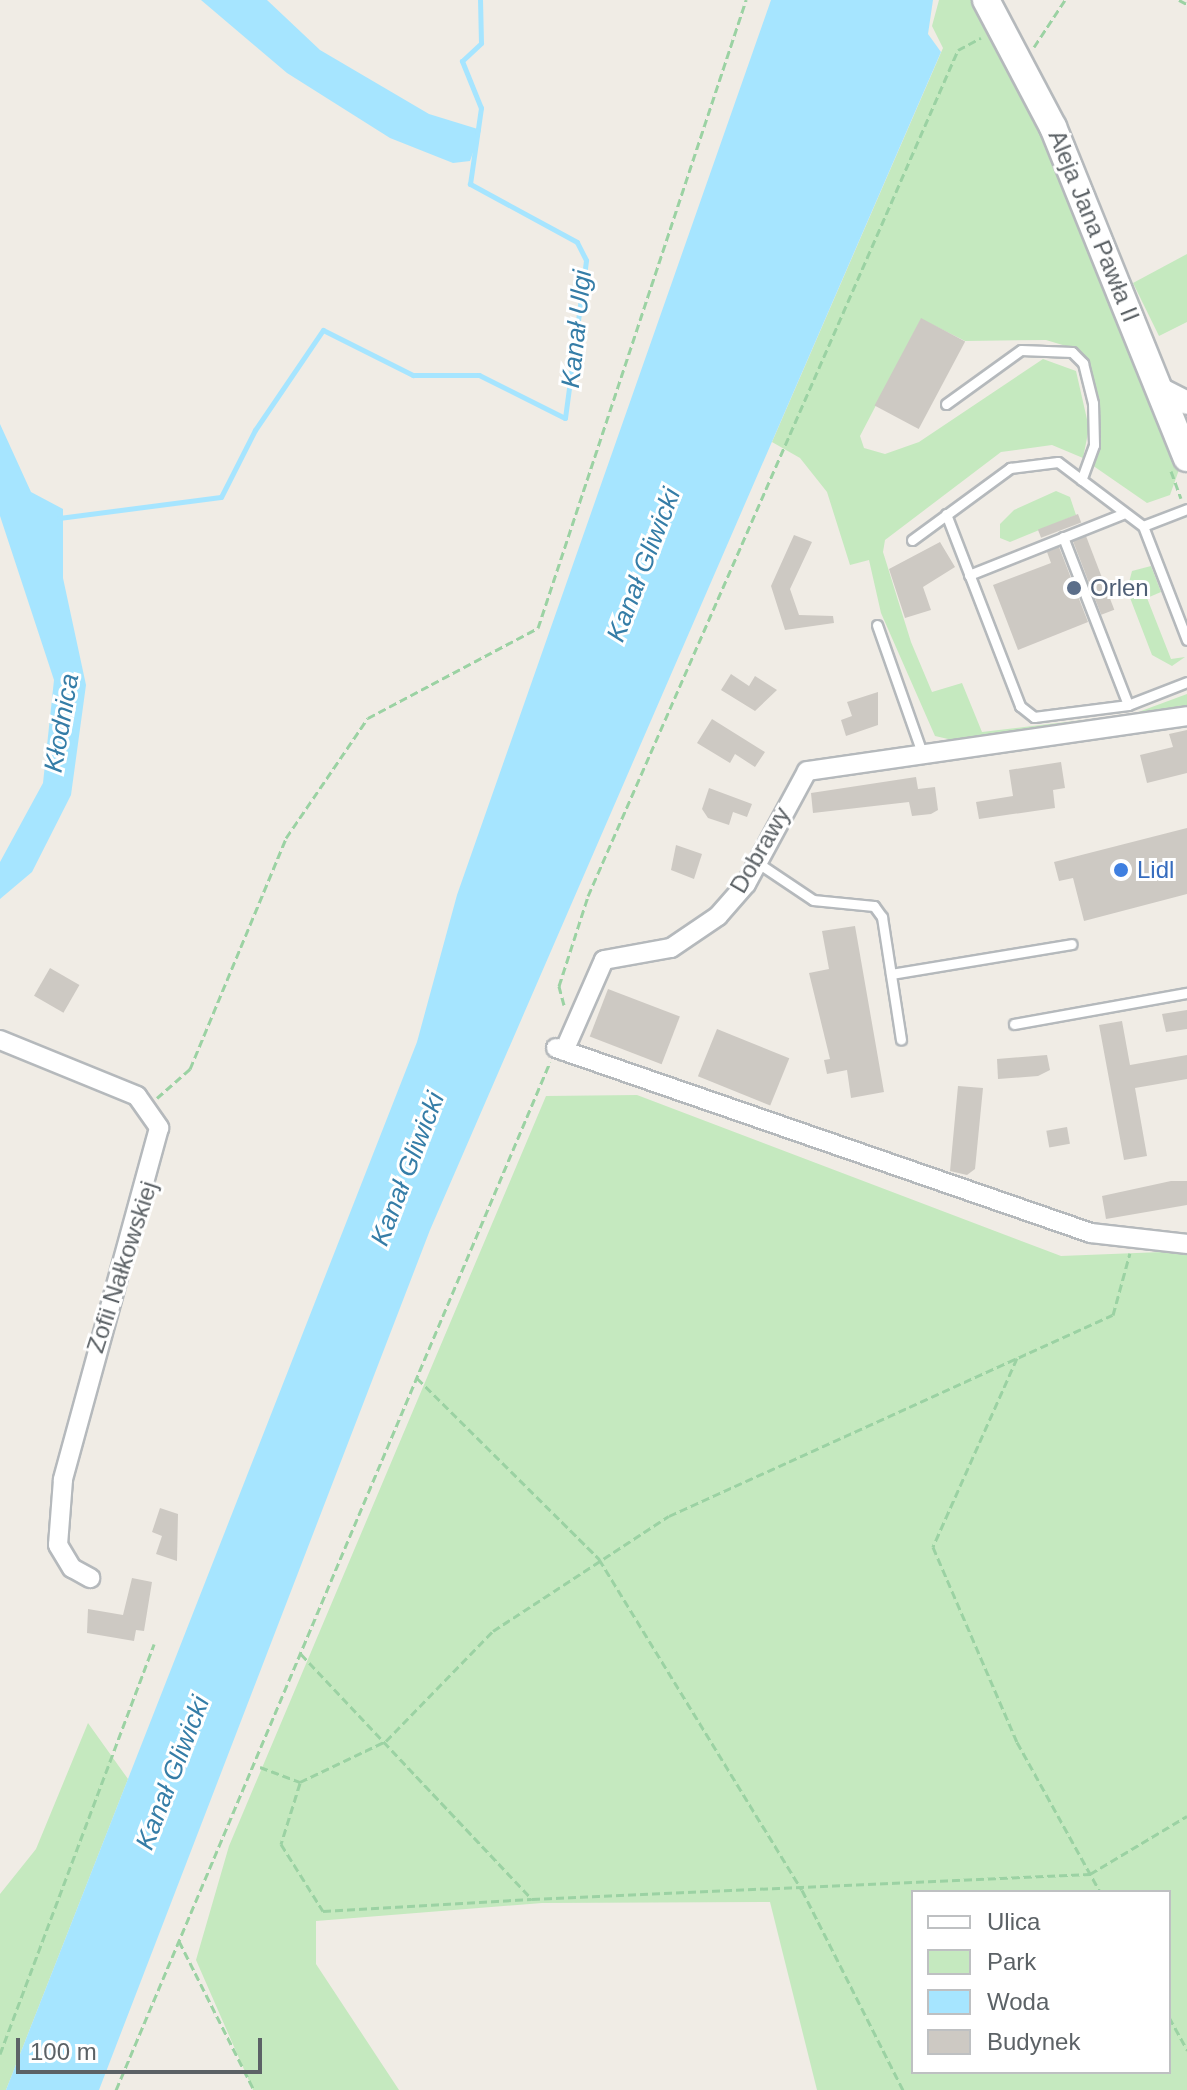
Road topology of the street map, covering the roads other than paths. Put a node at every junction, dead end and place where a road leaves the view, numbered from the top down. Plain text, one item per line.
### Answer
1 (986, 0) edge
2 (1160, 389) junction
3 (1187, 403) edge
4 (946, 404) dead end
5 (1185, 445) edge
6 (1081, 480) junction
7 (1187, 509) edge
8 (946, 514) junction
9 (1122, 514) junction
10 (1143, 526) junction
11 (1063, 537) junction
12 (912, 540) dead end
13 (969, 575) junction
14 (877, 625) dead end
15 (1187, 640) edge
16 (1187, 682) edge
17 (1128, 705) junction
18 (1187, 716) edge
19 (921, 750) junction
20 (758, 863) junction
21 (1072, 944) dead end
22 (891, 974) junction
23 (1187, 993) edge
24 (1014, 1024) dead end
25 (0, 1040) edge
26 (901, 1040) dead end
27 (1187, 1244) edge
28 (90, 1578) dead end

1 - 2 main road, Aleja Jana Pawła II
2 - 3 street
2 - 5 main road, Aleja Jana Pawła II
4 - 6 lane
6 - 8 lane
6 - 9 lane
7 - 10 lane
8 - 12 lane
8 - 13 lane
9 - 10 lane
9 - 11 lane
10 - 15 lane
11 - 13 lane
11 - 17 lane
13 - 17 lane
14 - 19 lane
16 - 17 lane
18 - 19 street
19 - 20 street, Dobrawy
20 - 22 lane
20 - 27 street, Dobrawy
21 - 22 lane
22 - 26 lane
23 - 24 lane
25 - 28 street, Zofii Nałkowskiej

